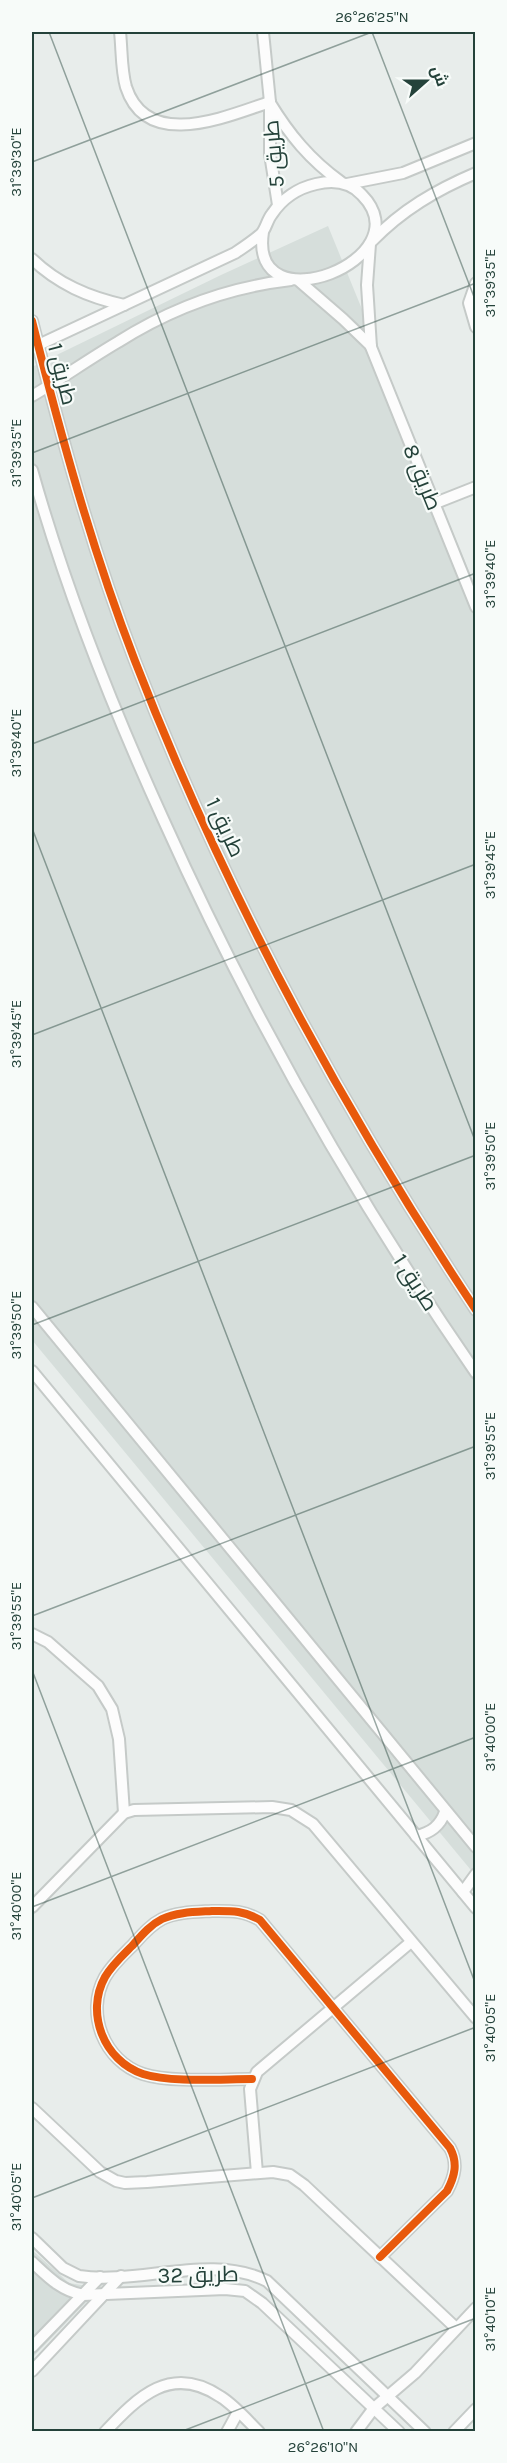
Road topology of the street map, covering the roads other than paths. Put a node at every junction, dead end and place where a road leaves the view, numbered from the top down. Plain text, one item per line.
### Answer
1 (120, 32) edge
2 (263, 32) edge
3 (270, 102) junction
4 (476, 143) edge
5 (476, 173) edge
6 (344, 183) junction
7 (278, 206) junction
8 (263, 232) junction
9 (371, 243) junction
10 (32, 259) edge
11 (296, 280) junction
12 (476, 283) edge
13 (124, 305) junction
14 (32, 321) edge
15 (476, 327) edge
16 (35, 346) edge
17 (371, 346) junction
18 (47, 387) junction
19 (32, 396) edge
20 (32, 470) edge
21 (476, 487) edge
22 (433, 504) junction
23 (476, 607) edge
24 (32, 1307) edge
25 (476, 1310) edge
26 (32, 1371) edge
27 (476, 1373) edge
28 (32, 1634) edge
29 (445, 1812) junction
30 (124, 1813) junction
31 (416, 1836) junction
32 (476, 1847) edge
33 (476, 1874) edge
34 (463, 1892) junction
35 (32, 1907) edge
36 (476, 1908) edge
37 (411, 1942) junction
38 (334, 2007) junction
39 (476, 2018) edge
40 (252, 2079) junction
41 (32, 2109) edge
42 (257, 2173) junction
43 (32, 2238) edge
44 (380, 2257) junction
45 (32, 2262) edge
46 (122, 2276) junction
47 (100, 2277) junction
48 (83, 2295) junction
49 (102, 2295) junction
50 (476, 2308) edge
51 (456, 2328) junction
52 (32, 2347) edge
53 (32, 2371) edge
54 (388, 2396) junction
55 (374, 2408) junction
56 (476, 2409) edge
57 (238, 2412) junction
58 (105, 2432) edge
59 (227, 2432) edge
60 (259, 2432) edge
61 (356, 2432) edge
62 (399, 2432) edge
63 (425, 2432) edge
64 (454, 2432) edge

1 - 3 street
2 - 3 street, طريق 5
3 - 6 street, طريق 5
3 - 7 street, طريق 5
4 - 6 street
5 - 9 street
6 - 7 street
6 - 9 street
7 - 8 street
8 - 11 street
8 - 13 street
9 - 11 street
9 - 17 street, طريق 8
10 - 13 street
11 - 17 street, طريق 8
11 - 18 street
12 - 15 street
13 - 16 street
14 - 16 street, طريق 1
16 - 18 street, طريق 1
17 - 22 street, طريق 8
18 - 19 street
18 - 25 street, طريق 1
20 - 27 street, طريق 1
21 - 22 street
22 - 23 street, طريق 8
24 - 29 street
26 - 31 street
28 - 30 street
29 - 31 street
29 - 32 street
30 - 35 street
30 - 37 street
31 - 34 street
33 - 34 street
34 - 36 street
37 - 38 street
37 - 39 street
38 - 40 street
38 - 40 street
38 - 44 street
40 - 42 street
41 - 42 street
42 - 44 street
43 - 47 street, طريق 32
44 - 51 street
45 - 48 street, طريق 32
46 - 47 street, طريق 32
46 - 49 street
46 - 54 street, طريق 32
47 - 48 street
48 - 49 street, طريق 32
48 - 52 street
49 - 53 street
49 - 55 street, طريق 32
50 - 51 street
51 - 54 street
54 - 55 street
54 - 63 street, طريق 32
55 - 61 street
55 - 62 street, طريق 32
56 - 64 street
57 - 58 street
57 - 59 street
57 - 60 street

